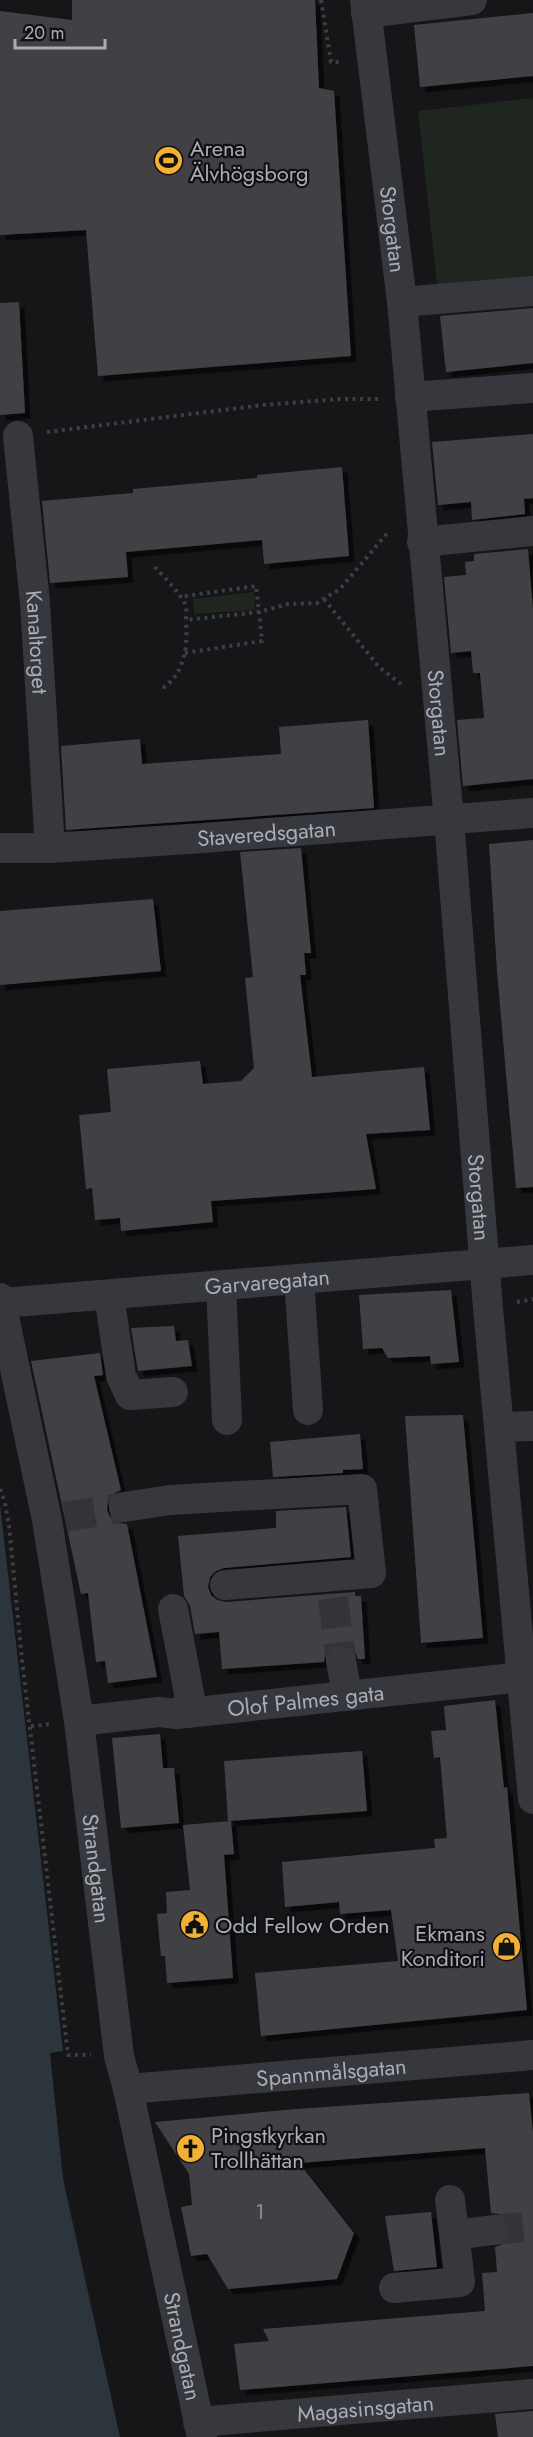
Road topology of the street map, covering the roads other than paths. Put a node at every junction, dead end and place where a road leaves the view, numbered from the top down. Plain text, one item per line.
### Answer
1 (472, 0) edge
2 (366, 6) edge
3 (533, 291) edge
4 (402, 302) junction
5 (533, 388) edge
6 (410, 397) junction
7 (18, 436) road end
8 (533, 531) edge
9 (422, 542) junction
10 (533, 813) edge
11 (449, 820) junction
12 (0, 848) edge
13 (50, 848) junction
14 (533, 1260) edge
15 (485, 1265) junction
16 (300, 1279) junction
17 (221, 1286) junction
18 (109, 1294) junction
19 (1, 1301) edge
20 (173, 1392) dead end
21 (308, 1410) dead end
22 (227, 1420) dead end
23 (533, 1426) edge
24 (499, 1427) junction
25 (124, 1507) tunnel mouth
26 (225, 1585) dead end
27 (173, 1608) dead end
28 (341, 1660) tunnel mouth
29 (528, 1676) edge
30 (347, 1694) junction
31 (177, 1714) junction
32 (79, 1721) junction
33 (533, 1799) edge
34 (533, 2055) edge
35 (128, 2089) junction
36 (450, 2200) dead end
37 (493, 2230) tunnel mouth
38 (455, 2235) junction
39 (394, 2288) dead end
40 (533, 2394) edge
41 (200, 2430) edge

1 - 2 street
2 - 4 street, Storgatan
3 - 4 street
4 - 6 street, Storgatan
5 - 6 street
6 - 9 street, Storgatan
7 - 13 street, Kanaltorget
8 - 9 street
9 - 11 street, Storgatan
10 - 11 street, Staveredsgatan
11 - 13 street, Staveredsgatan
11 - 15 street, Storgatan
12 - 13 street, Staveredsgatan
14 - 15 street, Garvaregatan
15 - 16 street, Garvaregatan
15 - 24 street, Storgatan
16 - 17 street, Garvaregatan
16 - 21 street
17 - 18 street, Garvaregatan
17 - 22 street
18 - 19 street, Garvaregatan
18 - 20 street
19 - 32 street, Strandgatan
23 - 24 street
24 - 29 street, Storgatan
25 - 26 street
27 - 31 street
28 - 30 street
29 - 30 street, Olof Palmes gata
29 - 33 street, Storgatan
30 - 31 street, Olof Palmes gata
31 - 32 street, Olof Palmes gata
32 - 35 street, Strandgatan
34 - 35 street, Spannmålsgatan
35 - 41 street, Strandgatan
36 - 38 street
37 - 38 street
38 - 39 street
40 - 41 street, Magasinsgatan

